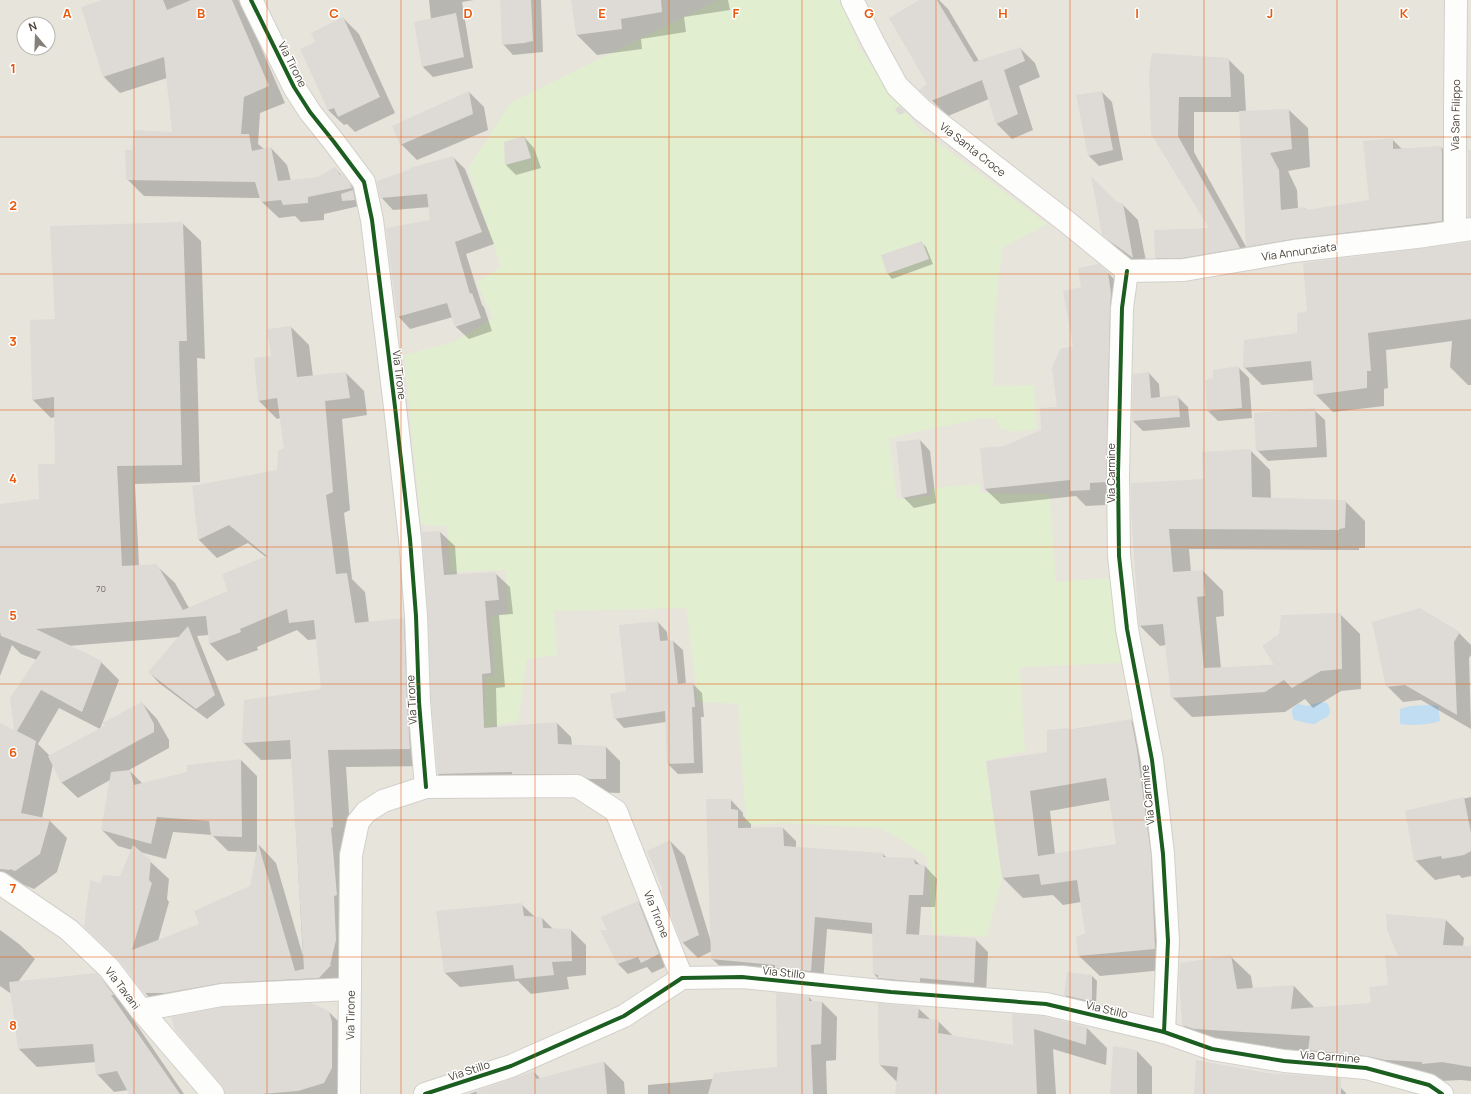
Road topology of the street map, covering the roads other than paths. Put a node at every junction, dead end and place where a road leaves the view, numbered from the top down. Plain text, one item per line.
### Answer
1 (251, 0) edge
2 (852, 0) edge
3 (1456, 0) edge
4 (1463, 230) edge
5 (1127, 271) junction
6 (426, 787) junction
7 (0, 883) edge
8 (682, 978) junction
9 (350, 989) junction
10 (140, 1010) junction
11 (1164, 1032) junction
12 (213, 1094) edge
13 (349, 1094) edge
14 (425, 1094) edge
15 (1442, 1094) edge

1 - 6 street, Via Tirone
2 - 5 street, Via Santa Croce
3 - 4 street, Via San Filippo
4 - 5 street, Via Annunziata
5 - 11 street, Via Carmine
6 - 8 street, Via Tirone
6 - 9 street, Via Tirone
7 - 10 street, Via Tavani
8 - 11 street, Via Stillo
8 - 14 street, Via Stillo
9 - 10 street
9 - 13 street, Via Tirone
10 - 12 street, Via Tavani
11 - 15 street, Via Carmine

